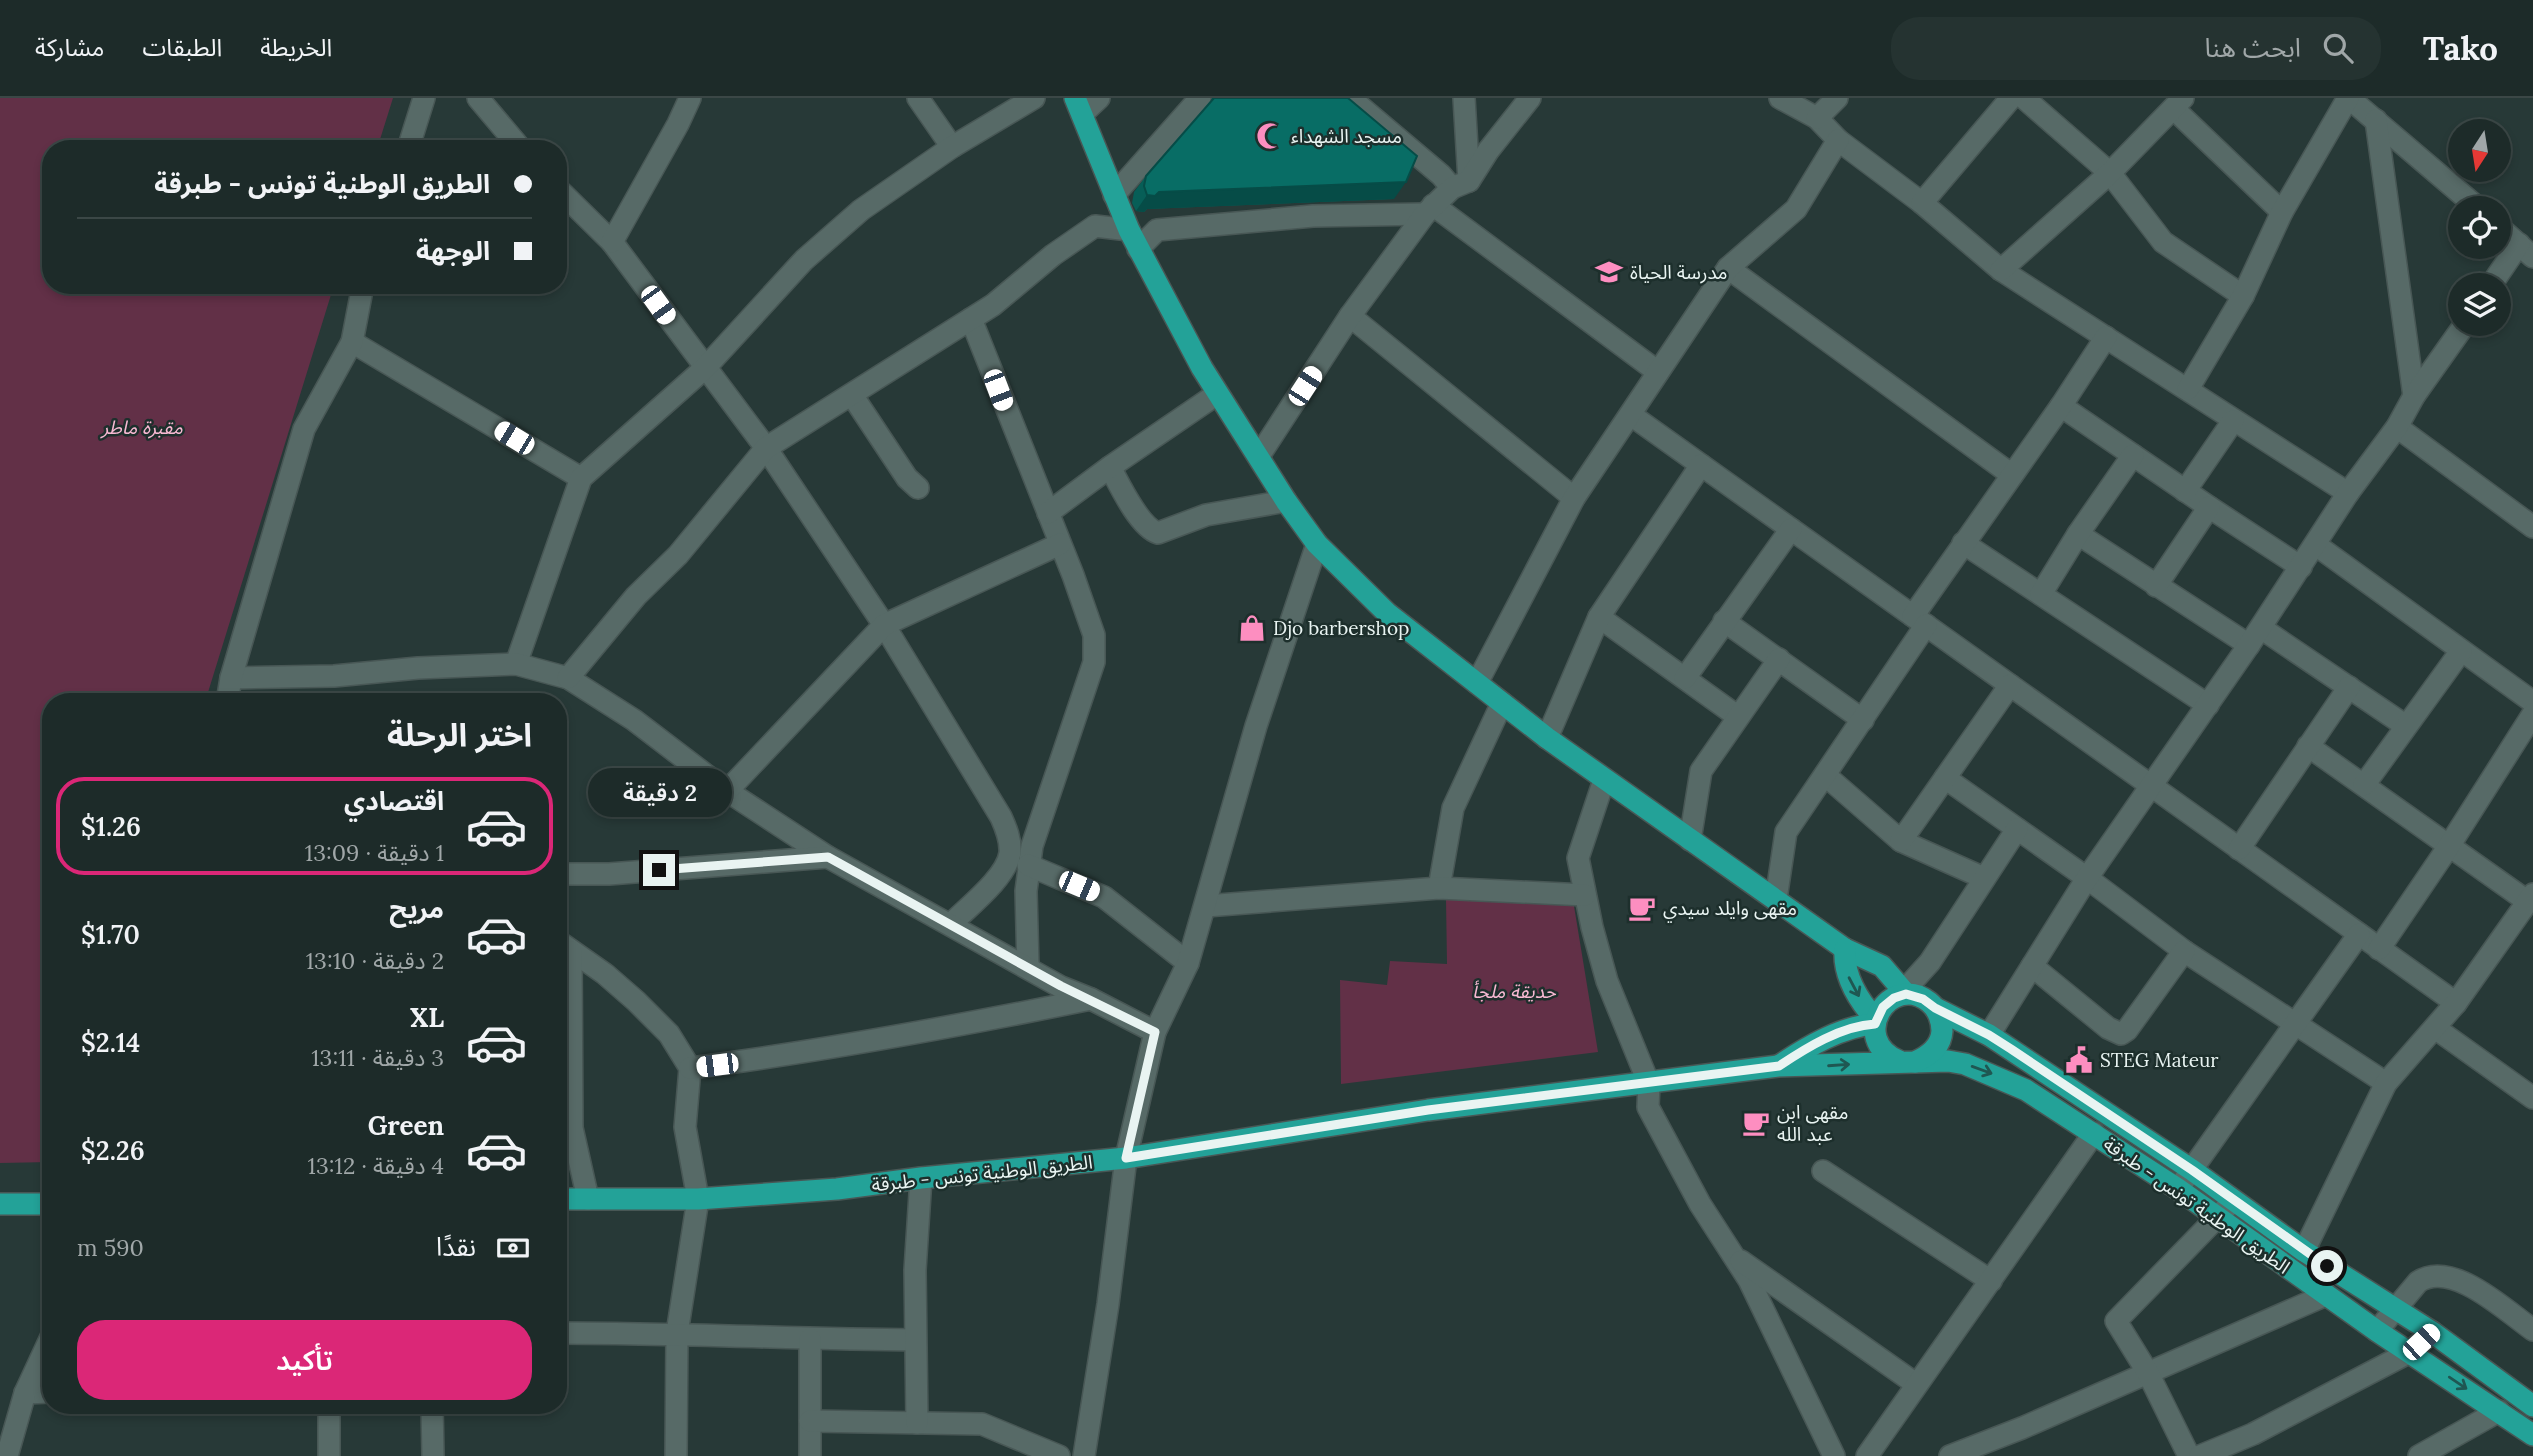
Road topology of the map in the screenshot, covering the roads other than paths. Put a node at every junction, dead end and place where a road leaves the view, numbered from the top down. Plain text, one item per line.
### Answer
1 (424, 98) edge
2 (478, 98) edge
3 (690, 98) edge
4 (918, 98) edge
5 (1034, 98) edge
6 (1099, 98) edge
7 (1200, 98) edge
8 (1350, 98) edge
9 (1464, 98) edge
10 (1530, 98) edge
11 (1780, 98) edge
12 (1837, 98) edge
13 (2011, 98) edge
14 (2024, 98) edge
15 (2349, 98) edge
16 (2178, 103) edge
17 (1079, 106) edge
18 (1817, 118) junction
19 (2376, 120) junction
20 (411, 140) edge
21 (513, 140) edge
22 (1838, 140) junction
23 (953, 147) junction
24 (2110, 173) junction
25 (1460, 184) junction
26 (1114, 195) junction
27 (2464, 196) edge
28 (567, 198) edge
29 (1922, 203) junction
30 (1429, 209) junction
31 (2282, 212) junction
32 (2511, 238) edge
33 (1134, 239) junction
34 (612, 242) junction
35 (2526, 251) edge
36 (1728, 268) junction
37 (2001, 270) junction
38 (2503, 273) edge
39 (361, 294) edge
40 (2243, 296) junction
41 (1350, 316) junction
42 (971, 319) junction
43 (2457, 336) edge
44 (2106, 337) junction
45 (352, 342) junction
46 (705, 368) junction
47 (1658, 372) junction
48 (2188, 389) junction
49 (1217, 394) junction
50 (852, 395) junction
51 (2414, 397) junction
52 (2061, 406) junction
53 (1631, 415) junction
54 (2233, 421) junction
55 (2397, 427) junction
56 (766, 448) junction
57 (2133, 455) junction
58 (1259, 456) junction
59 (1701, 465) junction
60 (1110, 467) junction
61 (2012, 475) junction
62 (581, 478) junction
63 (918, 488) dead end
64 (2185, 491) junction
65 (2348, 493) junction
66 (1574, 498) junction
67 (1286, 501) junction
68 (2209, 507) junction
69 (1048, 513) junction
70 (2533, 527) edge
71 (1791, 529) junction
72 (2078, 534) junction
73 (1962, 543) junction
74 (1060, 544) junction
75 (1317, 544) junction
76 (2316, 545) junction
77 (2301, 566) junction
78 (2156, 586) junction
79 (2041, 594) junction
80 (1599, 617) junction
81 (1724, 621) junction
82 (1919, 621) junction
83 (884, 625) junction
84 (2255, 637) junction
85 (2461, 651) junction
86 (1779, 659) junction
87 (516, 664) junction
88 (231, 678) junction
89 (568, 678) junction
90 (1685, 678) junction
91 (1477, 683) junction
92 (2010, 685) junction
93 (2349, 687) junction
94 (228, 693) edge
95 (2533, 702) edge
96 (1502, 703) junction
97 (2208, 705) junction
98 (2533, 714) edge
99 (1737, 716) junction
100 (1863, 720) junction
101 (2406, 726) junction
102 (1547, 738) junction
103 (2308, 746) junction
104 (1825, 775) junction
105 (1945, 778) junction
106 (1604, 780) junction
107 (2364, 785) junction
108 (2151, 786) junction
109 (727, 791) junction
110 (2017, 829) junction
111 (1690, 840) junction
112 (1900, 841) junction
113 (1010, 842) junction
114 (2449, 846) junction
115 (2239, 849) junction
116 (1030, 856) junction
117 (828, 857) junction
118 (567, 874) edge
119 (1984, 878) junction
120 (2087, 878) junction
121 (1438, 888) junction
122 (1585, 895) junction
123 (2530, 897) edge
124 (1776, 899) junction
125 (1206, 906) junction
126 (951, 924) junction
127 (2359, 934) junction
128 (567, 948) edge
129 (1845, 949) junction
130 (2379, 949) junction
131 (2184, 951) junction
132 (1188, 963) junction
133 (1027, 967) junction
134 (2032, 967) junction
135 (1904, 991) junction
136 (1091, 999) junction
137 (2456, 1003) junction
138 (1935, 1008) junction
139 (1875, 1022) junction
140 (2295, 1025) junction
141 (2435, 1028) junction
142 (1155, 1032) junction
143 (1989, 1035) junction
144 (1907, 1061) junction
145 (1779, 1066) junction
146 (690, 1068) junction
147 (2386, 1083) junction
148 (1649, 1084) junction
149 (567, 1094) edge
150 (2533, 1098) edge
151 (2094, 1133) junction
152 (1126, 1158) junction
153 (2192, 1170) junction
154 (1823, 1171) dead end
155 (921, 1178) junction
156 (2178, 1189) junction
157 (567, 1199) edge
158 (588, 1199) junction
159 (698, 1199) junction
160 (2234, 1199) junction
161 (0, 1204) edge
162 (42, 1204) edge
163 (2218, 1218) junction
164 (2304, 1251) junction
165 (1734, 1256) junction
166 (1991, 1280) junction
167 (2326, 1295) junction
168 (2397, 1309) junction
169 (2533, 1330) edge
170 (2377, 1331) junction
171 (2432, 1332) junction
172 (567, 1333) edge
173 (677, 1333) junction
174 (810, 1339) junction
175 (915, 1340) junction
176 (2410, 1352) junction
177 (42, 1356) edge
178 (2148, 1373) junction
179 (1916, 1384) junction
180 (25, 1392) junction
181 (42, 1392) edge
182 (2533, 1406) edge
183 (2499, 1411) junction
184 (329, 1414) edge
185 (432, 1414) edge
186 (810, 1421) junction
187 (917, 1423) junction
188 (2533, 1434) edge
189 (7, 1456) edge
190 (329, 1456) edge
191 (433, 1456) edge
192 (676, 1456) edge
193 (810, 1456) edge
194 (1059, 1456) edge
195 (1084, 1456) edge
196 (1834, 1456) edge
197 (1867, 1456) edge
198 (1950, 1456) edge
199 (2189, 1456) edge
200 (2200, 1456) edge
201 (2419, 1456) edge

1 - 20 street
2 - 21 street
3 - 34 street
4 - 23 street
5 - 23 street
6 - 17 street
7 - 26 street
8 - 25 street
9 - 25 street
10 - 25 street
11 - 18 street
12 - 18 street
13 - 29 street
14 - 24 street
15 - 19 street
15 - 31 street
16 - 24 street
16 - 31 street
17 - 26 main road
18 - 22 street
19 - 27 street
19 - 51 street
22 - 29 street
22 - 36 street
23 - 46 street
24 - 37 street
24 - 40 street
25 - 30 street
26 - 33 main road
28 - 34 street
29 - 37 street
30 - 33 street
30 - 41 street
30 - 47 street
31 - 40 street
32 - 35 street
33 - 42 street
33 - 49 main road
34 - 46 street
35 - 38 street
36 - 47 street
36 - 61 street
37 - 44 street
39 - 45 street
40 - 48 street
41 - 58 street
41 - 66 street
42 - 50 street
42 - 69 street
43 - 51 street
44 - 48 street
44 - 52 street
45 - 62 street
45 - 88 street
46 - 56 street
46 - 62 street
47 - 53 street
48 - 54 street
49 - 58 main road
49 - 60 street
50 - 56 street
50 - 63 street
51 - 55 street
52 - 57 street
52 - 61 street
53 - 59 street
53 - 66 street
54 - 64 street
54 - 65 street
55 - 65 street
55 - 70 street
56 - 83 street
56 - 89 street
57 - 64 street
57 - 72 street
58 - 67 main road
59 - 71 street
59 - 80 street
60 - 67 street
60 - 69 street
61 - 73 street
62 - 87 street
64 - 68 street
65 - 76 street
66 - 91 street
67 - 75 main road
68 - 77 street
68 - 78 street
69 - 74 street
71 - 81 street
71 - 82 street
72 - 78 street
72 - 79 street
73 - 79 street
73 - 82 street
74 - 83 street
74 - 116 street
75 - 91 main road
75 - 125 street
76 - 77 street
76 - 85 street
77 - 84 street
78 - 84 street
79 - 97 street
80 - 90 street
80 - 102 street
81 - 86 street
81 - 90 street
82 - 92 street
82 - 100 street
83 - 109 street
83 - 113 street
84 - 93 street
84 - 97 street
85 - 95 street
85 - 101 street
86 - 99 street
86 - 100 street
87 - 88 street
87 - 89 street
88 - 94 street
89 - 109 street
90 - 99 street
91 - 96 main road
92 - 105 street
92 - 108 street
93 - 101 street
93 - 103 street
96 - 102 main road
96 - 121 street
97 - 108 street
98 - 114 street
99 - 111 street
100 - 104 street
101 - 107 street
102 - 106 main road
103 - 107 street
103 - 115 street
104 - 112 street
104 - 124 street
105 - 110 street
105 - 112 street
106 - 111 main road
106 - 122 street
107 - 114 street
108 - 115 street
108 - 120 street
109 - 117 street
110 - 119 street
110 - 120 street
111 - 124 main road
112 - 119 street
113 - 116 street
113 - 126 street
114 - 123 street
114 - 130 street
115 - 127 street
116 - 132 street
116 - 133 street
117 - 118 street
117 - 126 street
119 - 135 street
120 - 131 street
120 - 134 street
121 - 122 street
121 - 125 street
122 - 148 street
123 - 137 street
124 - 129 main road
125 - 132 street
126 - 133 street
127 - 130 street
127 - 140 street
128 - 146 street
129 - 135 main road
129 -> 139 main road
130 - 137 street
131 - 134 street
131 - 140 street
132 - 142 street
133 - 136 street
134 - 143 street
135 - 138 main road
135 - 139 main road
136 - 142 street
136 - 146 street
137 - 141 street
138 - 143 main road, الطريق الوطنية تونس - طبرقة
138 - 144 main road
139 - 144 main road
139 - 145 main road, الطريق الوطنية تونس - طبرقة
140 - 147 street
140 - 153 street
141 - 147 street
141 - 150 street
142 - 152 street
143 - 153 main road, الطريق الوطنية تونس - طبرقة
145 -> 144 main road, الطريق الوطنية تونس - طبرقة
144 -> 151 main road, الطريق الوطنية تونس - طبرقة
145 - 148 main road, الطريق الوطنية تونس - طبرقة
146 - 159 street
147 - 164 street
148 - 152 main road, الطريق الوطنية تونس - طبرقة
148 - 165 street
149 - 158 street
151 - 156 main road, الطريق الوطنية تونس - طبرقة
151 - 166 street
152 - 155 main road, الطريق الوطنية تونس - طبرقة
152 - 195 street
153 - 156 street
153 - 160 main road, الطريق الوطنية تونس - طبرقة
154 - 166 street
155 - 159 main road, الطريق الوطنية تونس - طبرقة
155 - 175 street
156 - 163 main road, الطريق الوطنية تونس - طبرقة
157 - 158 main road, الطريق الوطنية تونس - طبرقة
158 - 159 main road, الطريق الوطنية تونس - طبرقة
159 - 173 street
160 - 163 street
160 - 164 main road, الطريق الوطنية تونس - طبرقة
161 - 162 main road
163 - 167 main road, الطريق الوطنية تونس - طبرقة
163 - 178 street
164 - 168 main road, الطريق الوطنية تونس - طبرقة
165 - 179 street
165 - 196 street
166 - 179 street
167 - 170 main road, الطريق الوطنية تونس - طبرقة
167 - 178 street
168 - 169 street
168 - 170 street
168 - 171 main road, الطريق الوطنية تونس - طبرقة
170 - 176 main road, الطريق الوطنية تونس - طبرقة
171 - 176 street
171 - 182 main road, الطريق الوطنية تونس - طبرقة
172 - 173 street
173 - 174 street
173 - 192 street
174 - 175 street
174 - 186 street
175 - 187 street
176 -> 183 main road, الطريق الوطنية تونس - طبرقة
176 - 200 street
177 - 180 street
178 - 198 street
178 - 199 street
179 - 197 street
180 - 181 street
180 - 189 street
183 - 188 main road, الطريق الوطنية تونس - طبرقة
183 - 201 street
184 - 190 street
185 - 191 street
186 - 187 street
186 - 193 street
187 - 194 street

